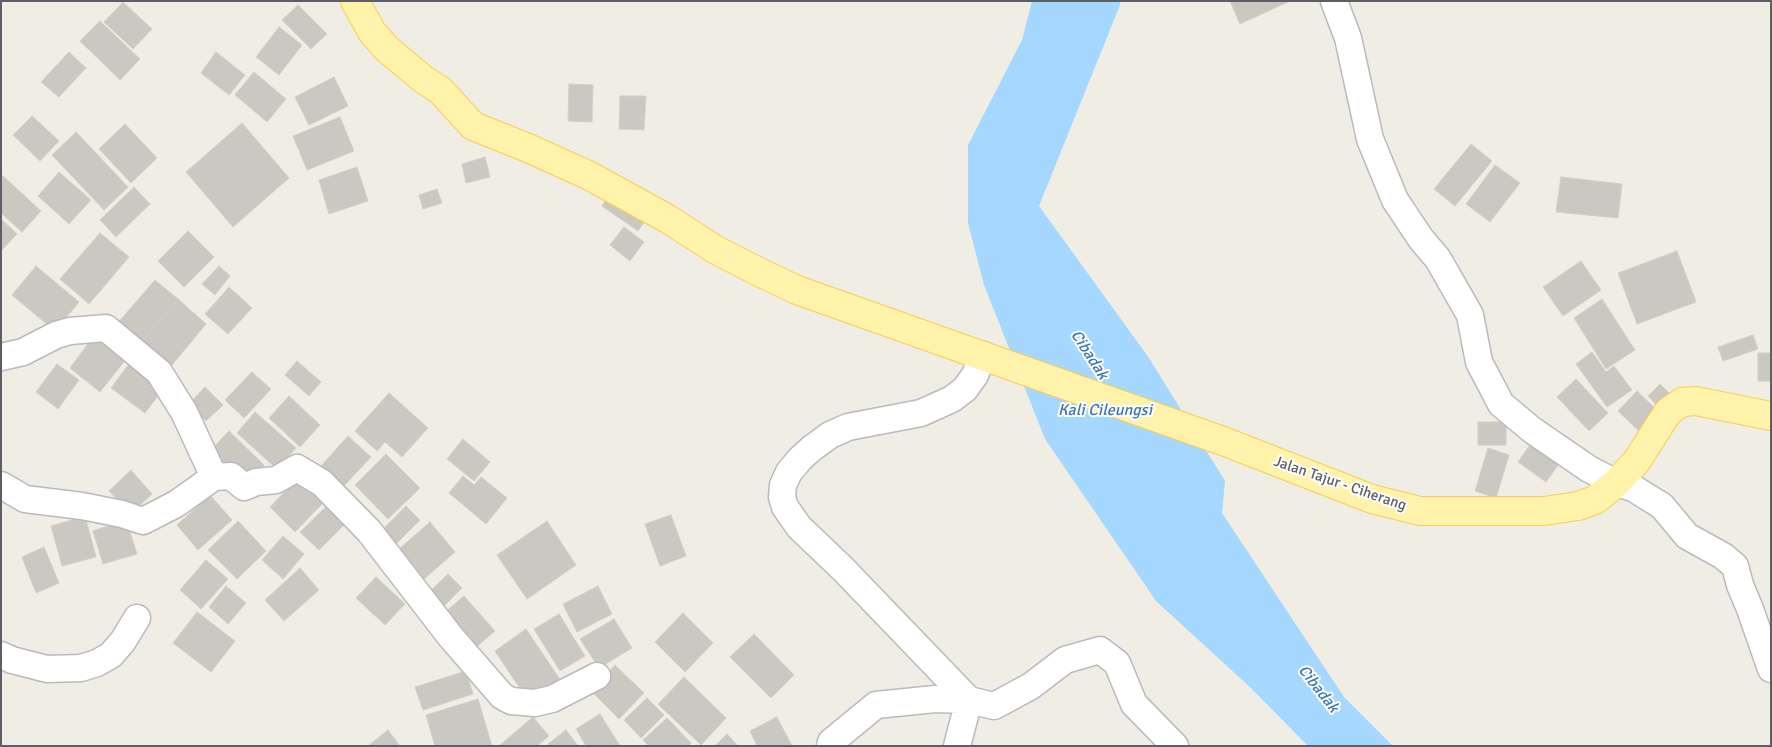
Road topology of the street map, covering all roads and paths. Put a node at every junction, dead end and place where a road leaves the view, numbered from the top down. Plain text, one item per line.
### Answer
1 (355, 1) edge
2 (1334, 1) edge
3 (1, 357) edge
4 (993, 359) junction
5 (1771, 416) edge
6 (214, 477) junction
7 (1616, 482) junction
8 (1, 485) edge
9 (137, 618) dead end
10 (1, 655) edge
11 (1771, 669) edge
12 (597, 676) dead end
13 (969, 700) junction
14 (830, 746) edge
15 (958, 746) edge
16 (1175, 746) edge

1 - 4 main road, Jalan Tajur - Ciherang
2 - 7 street
3 - 6 street
4 - 7 main road, Jalan Tajur - Ciherang
4 - 13 street
5 - 7 main road, Jalan Tajur - Ciherang
6 - 8 street
6 - 12 street
7 - 11 street
9 - 10 street
13 - 14 street
13 - 15 street
13 - 16 street

